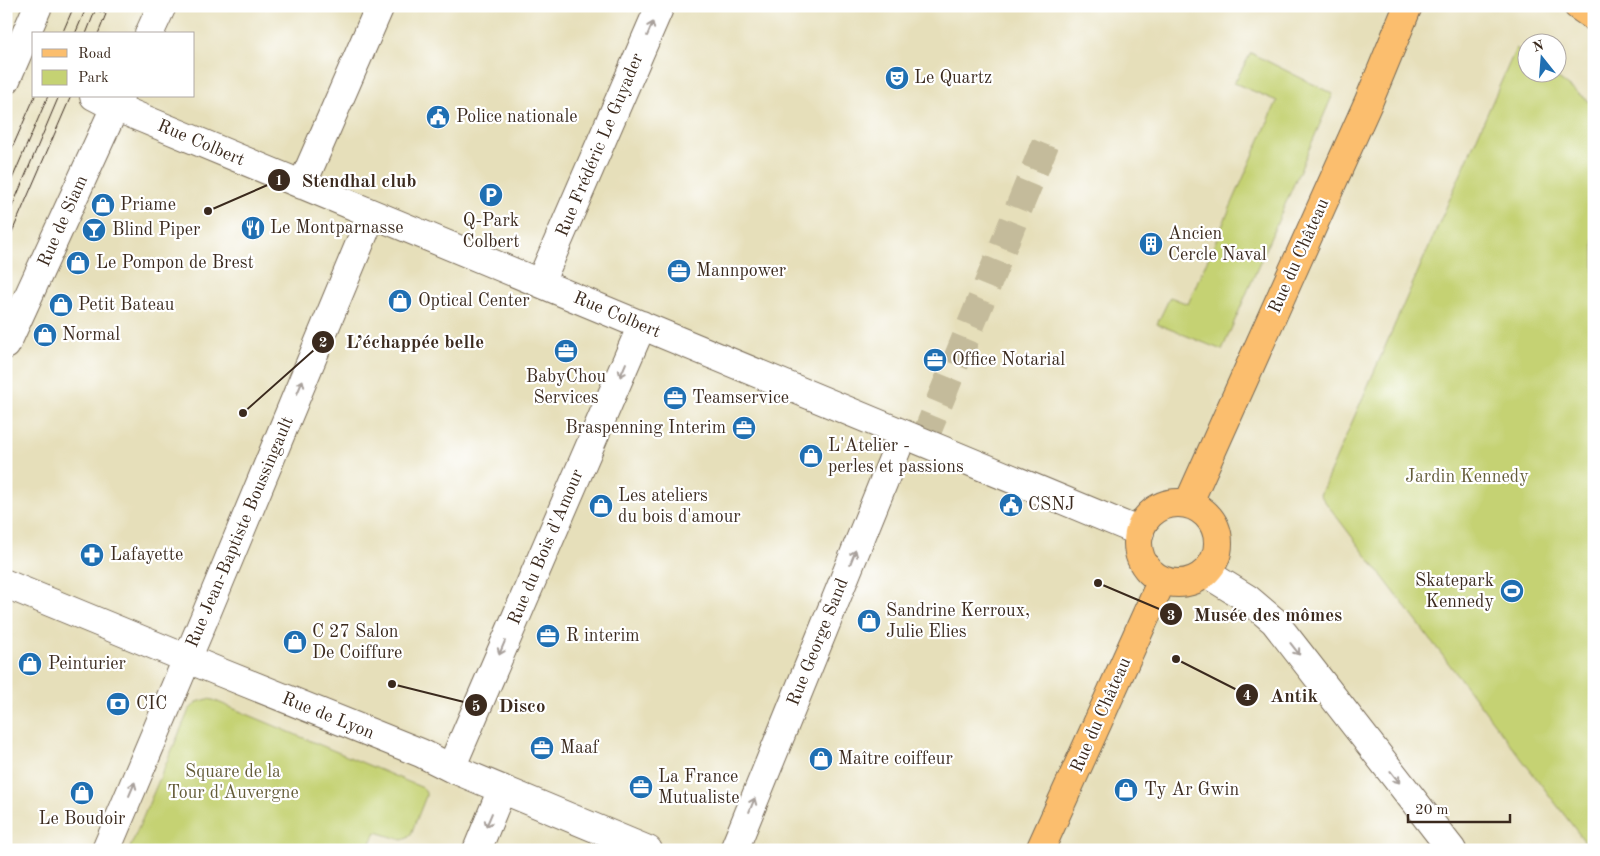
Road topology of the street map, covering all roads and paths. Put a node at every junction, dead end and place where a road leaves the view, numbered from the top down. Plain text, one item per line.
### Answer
1 (38, 6) edge
2 (162, 6) edge
3 (380, 6) edge
4 (660, 6) edge
5 (1408, 6) edge
6 (1578, 6) edge
7 (1594, 17) edge
8 (150, 32) edge
9 (15, 68) edge
10 (109, 100) edge
11 (302, 185) junction
12 (372, 214) junction
13 (540, 283) junction
14 (642, 325) junction
15 (6, 345) edge
16 (903, 434) junction
17 (1188, 504) junction
18 (1140, 532) junction
19 (1206, 573) junction
20 (1162, 580) junction
21 (6, 584) edge
22 (187, 658) junction
23 (451, 768) junction
24 (502, 789) junction
25 (106, 850) edge
26 (477, 850) edge
27 (648, 850) edge
28 (734, 850) edge
29 (1040, 850) edge
30 (1452, 850) edge

1 - 9 street
2 - 8 street
3 - 11 street
13 -> 4 street, Rue Frédéric Le Guyader
5 - 17 main road, Rue du Château
6 - 7 main road
10 - 11 street, Rue Colbert
10 - 15 street, Rue de Siam
11 - 12 street, Rue Colbert
12 - 13 street, Rue Colbert
22 -> 12 street, Rue Jean-Baptiste Boussingault
13 - 14 street, Rue Colbert
14 - 16 street, Rue Colbert
14 -> 23 street, Rue du Bois d'Amour
16 - 18 street, Rue Colbert
28 -> 16 street, Rue George Sand
17 - 18 main road
17 - 19 main road
18 - 20 main road
19 - 20 main road
19 -> 30 street
20 - 29 main road, Rue du Château
21 - 22 street, Rue de Lyon
22 - 23 street, Rue de Lyon
25 -> 22 street, Rue Jean-Baptiste Boussingault
23 - 24 street, Rue de Lyon
24 -> 26 street
24 - 27 street, Rue de Lyon

